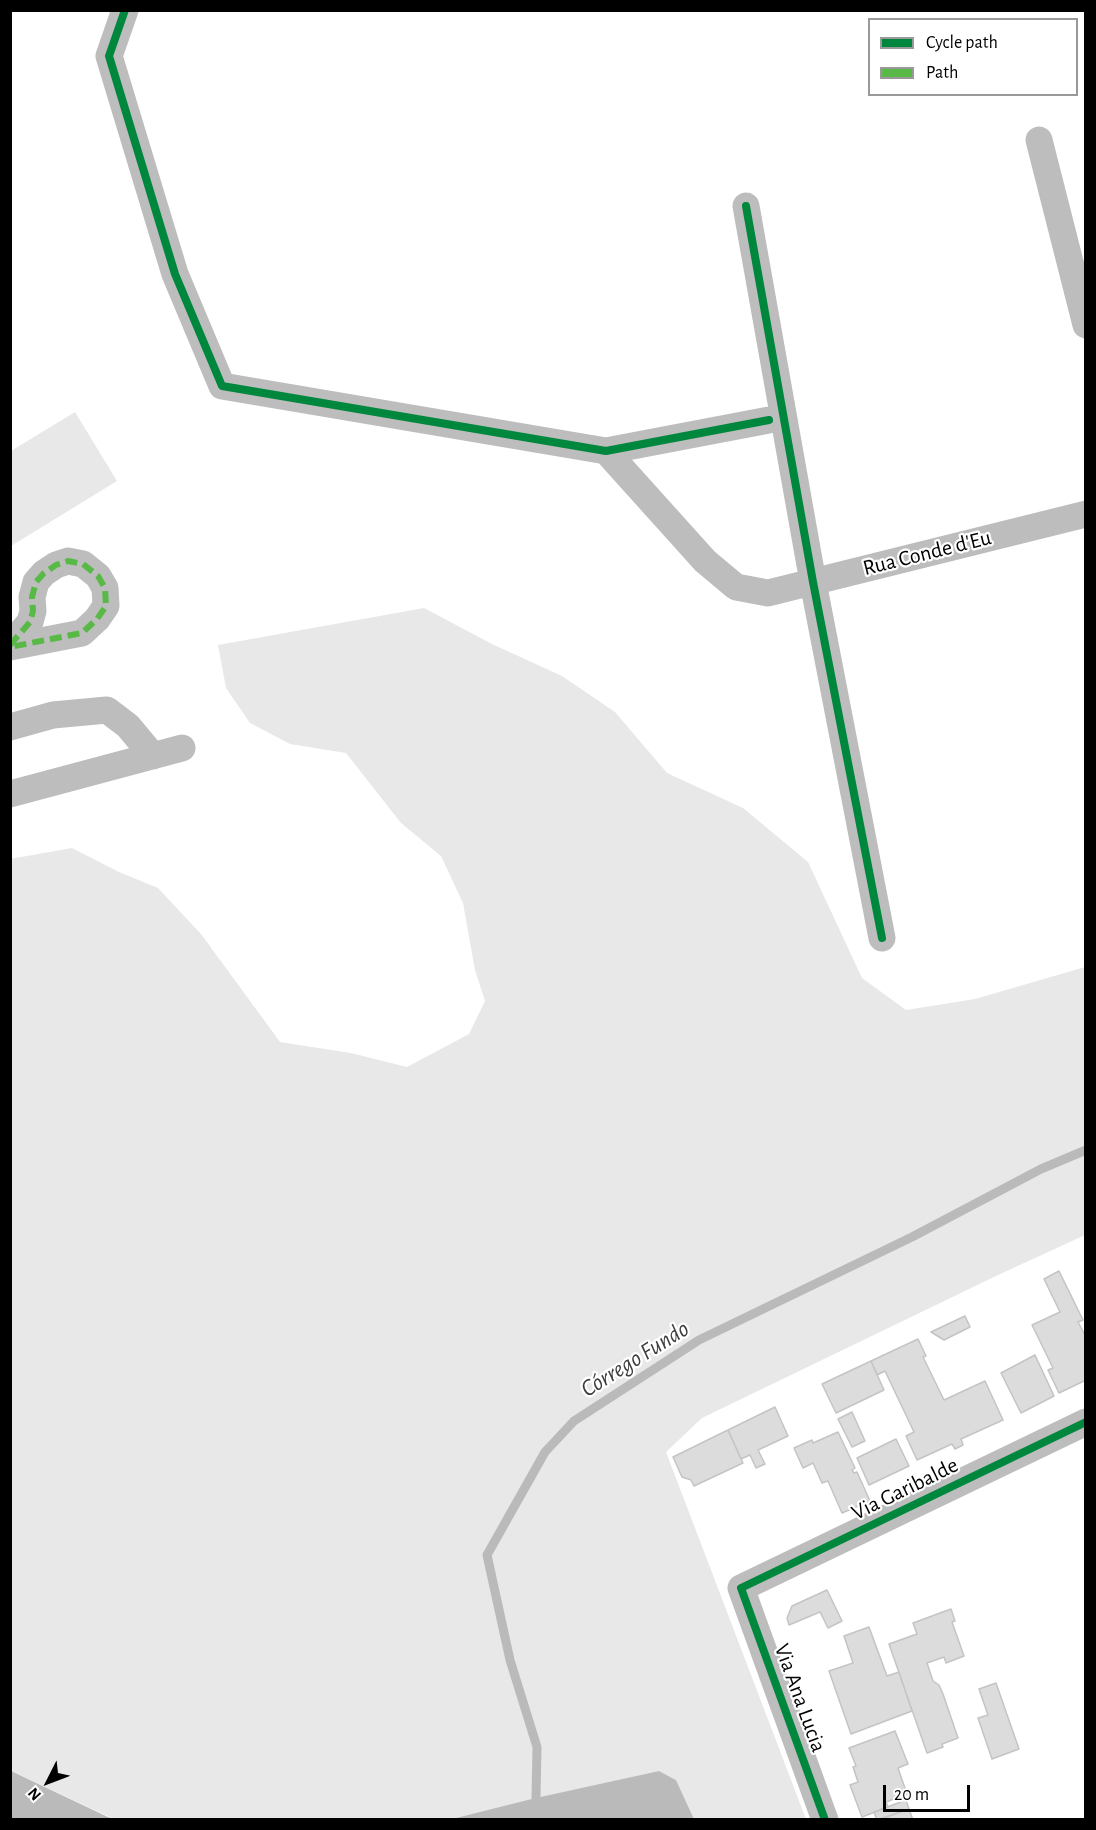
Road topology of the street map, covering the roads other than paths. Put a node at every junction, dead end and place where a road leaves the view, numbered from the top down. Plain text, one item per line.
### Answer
1 (125, 10) edge
2 (1040, 140) dead end
3 (746, 206) dead end
4 (1086, 325) edge
5 (769, 420) dead end
6 (606, 451) junction
7 (1086, 514) edge
8 (813, 582) junction
9 (10, 727) edge
10 (182, 748) dead end
11 (153, 756) junction
12 (10, 794) edge
13 (882, 939) dead end
14 (1086, 1422) edge
15 (741, 1588) joint
16 (825, 1820) edge

1 - 6 street
2 - 4 street
3 - 8 street
5 - 6 street
6 - 8 street, Rua Conde d'Eu
7 - 8 street, Rua Conde d'Eu
8 - 13 street
9 - 11 street
10 - 11 street
11 - 12 street
14 - 15 street, Via Garibalde
15 - 16 street, Via Ana Lucia

